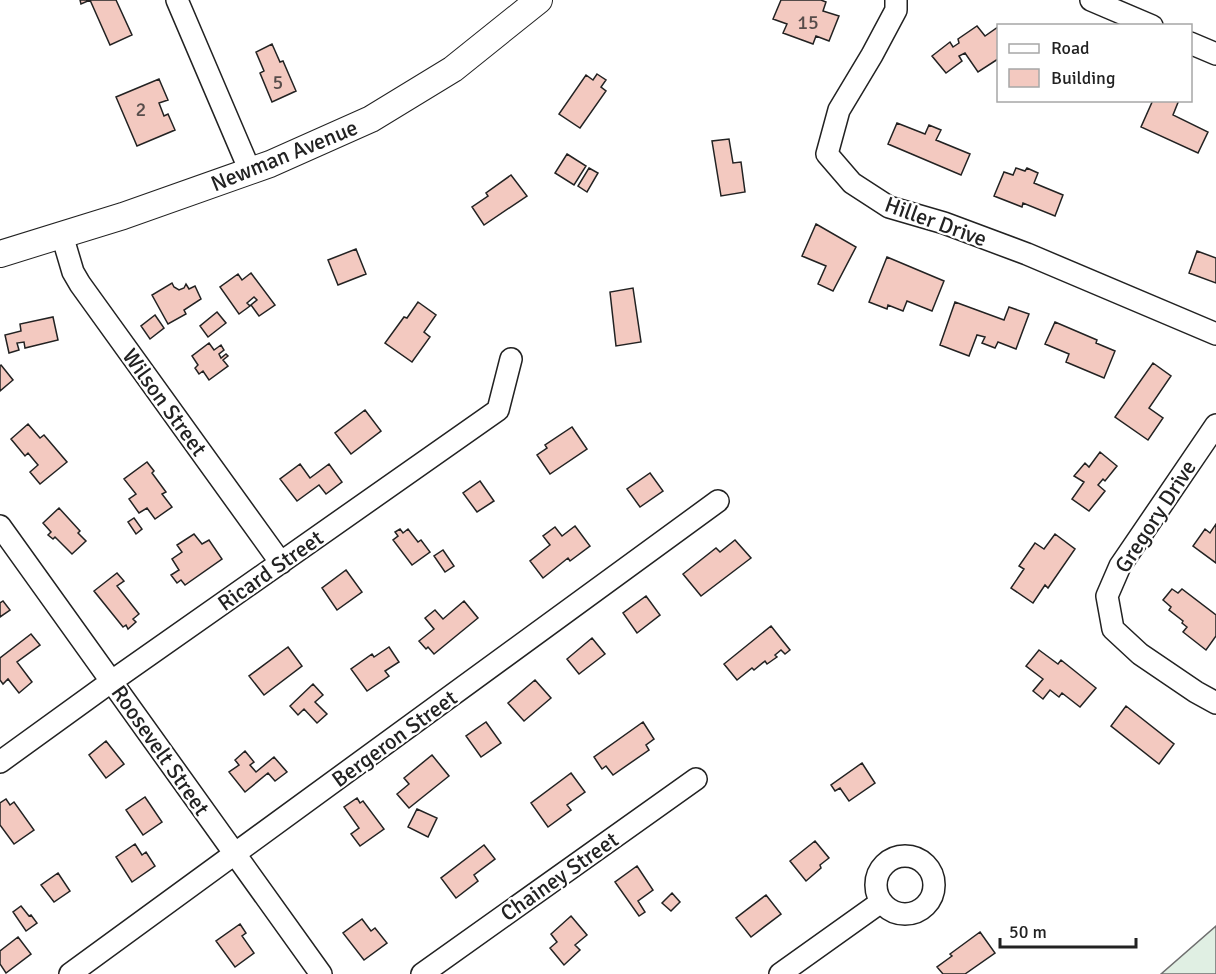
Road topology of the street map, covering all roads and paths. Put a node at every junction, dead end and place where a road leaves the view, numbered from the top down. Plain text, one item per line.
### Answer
1 (177, 0) edge
2 (538, 0) edge
3 (896, 0) edge
4 (1091, 0) edge
5 (1147, 24) edge
6 (1192, 43) edge
7 (1216, 54) edge
8 (250, 171) junction
9 (62, 235) junction
10 (0, 254) edge
11 (1216, 334) edge
12 (512, 359) dead end
13 (1216, 425) edge
14 (718, 501) dead end
15 (0, 526) edge
16 (281, 563) junction
17 (112, 681) junction
18 (1216, 703) edge
19 (0, 762) edge
20 (696, 779) dead end
21 (235, 854) junction
22 (881, 902) dead end
23 (70, 974) edge
24 (321, 974) edge
25 (422, 974) edge
26 (780, 974) edge

1 - 8 street
2 - 8 main road, Newman Avenue
3 - 11 street, Hiller Drive
4 - 5 street
6 - 7 street
8 - 9 main road, Newman Avenue
9 - 10 main road, Newman Avenue
9 - 16 street, Wilson Street
12 - 16 street, Ricard Street
13 - 18 street, Gregory Drive
14 - 21 street, Bergeron Street
15 - 17 street, Roosevelt Street
16 - 17 street, Ricard Street
17 - 19 street, Ricard Street
17 - 21 street, Roosevelt Street
20 - 25 street, Chainey Street
21 - 23 street, Bergeron Street
21 - 24 street, Roosevelt Street
22 - 26 street

